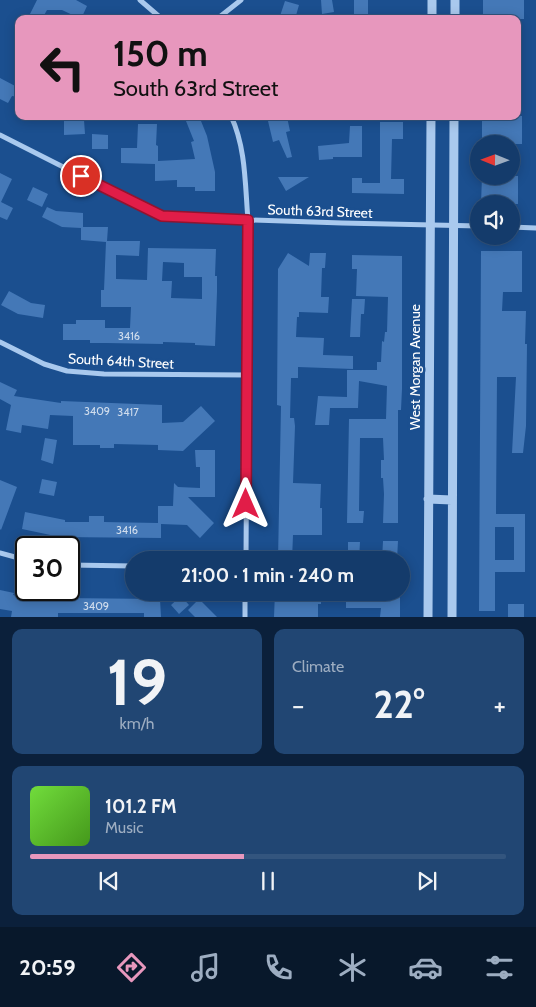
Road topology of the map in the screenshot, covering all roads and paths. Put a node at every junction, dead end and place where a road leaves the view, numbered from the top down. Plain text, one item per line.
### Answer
1 (140, 0) edge
2 (241, 0) edge
3 (432, 0) edge
4 (455, 0) edge
5 (157, 15) edge
6 (222, 15) edge
7 (432, 15) edge
8 (455, 15) edge
9 (233, 120) edge
10 (431, 120) edge
11 (454, 120) edge
12 (0, 135) edge
13 (248, 220) junction
14 (430, 225) junction
15 (454, 225) junction
16 (470, 226) edge
17 (520, 227) edge
18 (536, 228) edge
19 (0, 342) edge
20 (247, 375) junction
21 (428, 499) junction
22 (452, 500) junction
23 (246, 551) edge
24 (0, 553) edge
25 (15, 557) edge
26 (80, 565) edge
27 (125, 566) edge
28 (245, 601) edge
29 (245, 617) edge
30 (428, 617) edge
31 (452, 617) edge

1 - 5 street
2 - 6 street
3 - 7 street
4 - 8 street
9 - 13 street
10 - 14 street, West Morgan Avenue
11 - 15 street
12 - 13 street, South 63rd Street
13 - 14 street, South 63rd Street
13 - 20 street
14 - 15 street, South 63rd Street
14 - 21 street, West Morgan Avenue
15 - 16 street, South 63rd Street
15 - 22 street
17 - 18 street
19 - 20 street, South 64th Street
20 - 23 street
21 - 22 street
21 - 30 street, West Morgan Avenue
22 - 31 street
24 - 25 street
26 - 27 street
28 - 29 street

